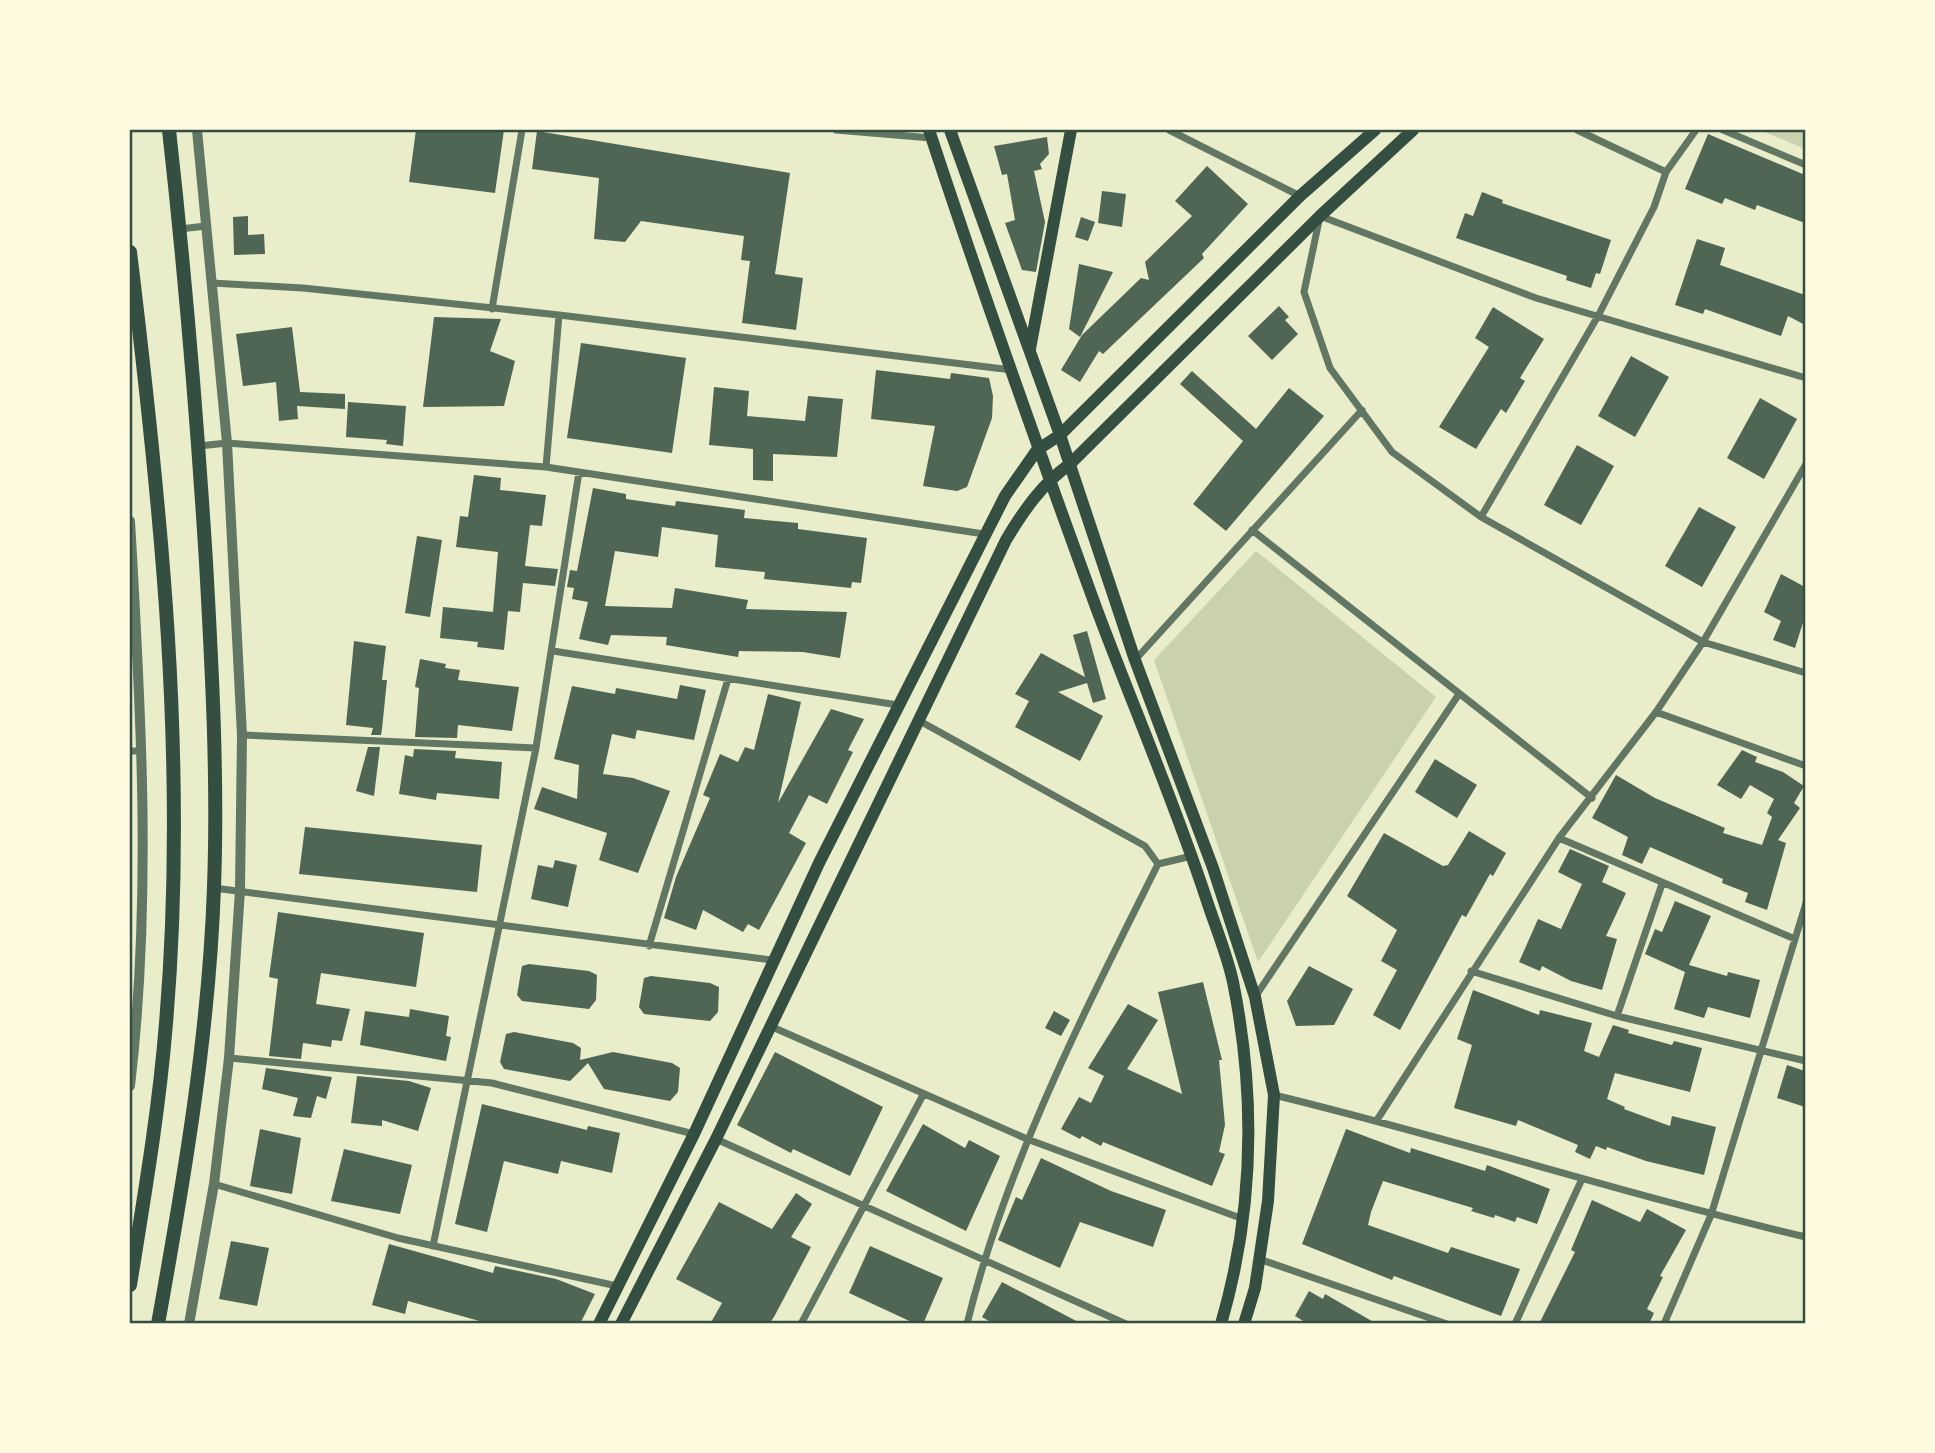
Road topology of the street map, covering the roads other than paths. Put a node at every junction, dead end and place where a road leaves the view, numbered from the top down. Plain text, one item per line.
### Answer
1 (169, 130) edge
2 (197, 130) edge
3 (522, 130) edge
4 (836, 130) edge
5 (950, 130) edge
6 (1071, 130) edge
7 (1169, 130) edge
8 (1375, 130) edge
9 (1413, 130) edge
10 (1577, 130) edge
11 (1696, 130) edge
12 (1723, 130) edge
13 (931, 134) edge
14 (1805, 164) edge
15 (1666, 172) junction
16 (1300, 196) junction
17 (1320, 216) junction
18 (206, 226) junction
19 (180, 229) junction
20 (130, 251) edge
21 (212, 283) junction
22 (492, 309) junction
23 (559, 315) junction
24 (1598, 316) junction
25 (1029, 351) junction
26 (1013, 370) junction
27 (1805, 378) edge
28 (1362, 410) junction
29 (1060, 435) junction
30 (227, 443) junction
31 (199, 446) junction
32 (1037, 450) junction
33 (1070, 464) junction
34 (1805, 464) edge
35 (546, 467) junction
36 (579, 472) junction
37 (1803, 473) edge
38 (1049, 479) junction
39 (1481, 517) junction
40 (130, 522) edge
41 (1252, 530) junction
42 (984, 534) junction
43 (1703, 642) junction
44 (553, 651) junction
45 (1135, 660) junction
46 (1805, 673) edge
47 (728, 678) junction
48 (1459, 694) junction
49 (898, 705) junction
50 (1657, 712) junction
51 (918, 720) junction
52 (242, 735) junction
53 (536, 748) junction
54 (135, 751) edge
55 (1805, 766) edge
56 (1592, 798) junction
57 (1559, 838) junction
58 (1192, 856) junction
59 (1158, 864) junction
60 (1662, 884) junction
61 (214, 888) junction
62 (240, 890) junction
63 (1805, 903) edge
64 (498, 926) junction
65 (1795, 939) junction
66 (649, 946) junction
67 (771, 960) junction
68 (1471, 971) junction
69 (1255, 997) junction
70 (1617, 1016) junction
71 (134, 1019) edge
72 (771, 1026) junction
73 (1763, 1051) junction
74 (229, 1058) junction
75 (1805, 1061) edge
76 (467, 1080) junction
77 (130, 1086) edge
78 (923, 1095) junction
79 (1274, 1095) junction
80 (1377, 1120) junction
81 (694, 1135) junction
82 (716, 1139) junction
83 (1027, 1139) junction
84 (1582, 1179) junction
85 (214, 1184) junction
86 (862, 1207) junction
87 (1711, 1215) junction
88 (1244, 1219) junction
89 (1805, 1237) edge
90 (433, 1246) junction
91 (1259, 1259) junction
92 (982, 1260) junction
93 (130, 1285) edge
94 (617, 1286) junction
95 (158, 1324) edge
96 (189, 1324) edge
97 (599, 1324) edge
98 (621, 1324) edge
99 (802, 1324) edge
100 (967, 1324) edge
101 (1126, 1324) edge
102 (1221, 1324) edge
103 (1244, 1324) edge
104 (1447, 1324) edge
105 (1516, 1324) edge
106 (1664, 1324) edge

1 - 19 highway
2 - 18 street
3 - 22 street
4 - 13 street
5 - 25 main road
6 - 25 main road
7 - 16 street
8 - 16 main road
9 - 17 main road
10 - 15 street
11 - 15 street
12 - 14 street
13 - 26 main road
15 - 24 street
16 - 29 main road
17 - 24 street
17 - 28 street
17 - 33 main road
18 - 19 street
18 - 21 street
19 - 31 highway
20 - 93 highway
21 - 22 street
21 - 30 street
22 - 23 street
23 - 26 street
23 - 35 street
24 - 27 street
24 - 39 street
25 - 29 main road
26 - 32 main road
28 - 39 street
28 - 41 street
29 - 32 main road
29 - 33 main road
30 - 31 street
30 - 35 street
30 - 52 street
31 - 61 highway
32 - 38 main road
32 - 42 main road
33 - 38 main road
33 - 45 main road
34 - 37 street
35 - 36 street
36 - 42 street
36 - 44 street
37 - 43 street
38 - 51 main road
38 - 58 main road
39 - 43 street
40 - 54 street
41 - 45 street
41 - 48 street
42 - 49 main road
43 - 46 street
43 - 50 street
44 - 47 street
44 - 53 street
45 - 69 main road
47 - 49 street
47 - 66 street
48 - 56 street
48 - 69 street
49 - 67 main road
50 - 55 street
50 - 56 street
51 - 59 street
51 - 72 main road
52 - 53 street
52 - 62 street
53 - 64 street
54 - 71 street
56 - 57 street
57 - 60 street
57 - 68 street
58 - 59 street
58 - 88 main road
59 - 83 street
60 - 65 street
60 - 70 street
61 - 62 street
61 - 95 highway
62 - 64 street
62 - 74 street
63 - 65 street
64 - 66 street
64 - 76 street
65 - 73 street
66 - 67 street
67 - 81 main road
68 - 70 street
68 - 80 street
69 - 79 main road
70 - 73 street
71 - 77 street
72 - 78 street
72 - 82 main road
73 - 75 street
73 - 87 street
74 - 76 street
74 - 85 street
76 - 81 street
76 - 90 street
78 - 83 street
78 - 86 street
79 - 80 street
79 - 91 main road
80 - 84 street
81 - 94 main road
82 - 86 street
82 - 98 main road
83 - 88 street
83 - 92 street
84 - 87 street
84 - 105 street
85 - 90 street
85 - 96 street
86 - 92 street
86 - 99 street
87 - 89 street
87 - 106 street
88 - 102 main road
90 - 94 street
91 - 103 main road
91 - 104 street
92 - 100 street
92 - 101 street
94 - 97 main road

